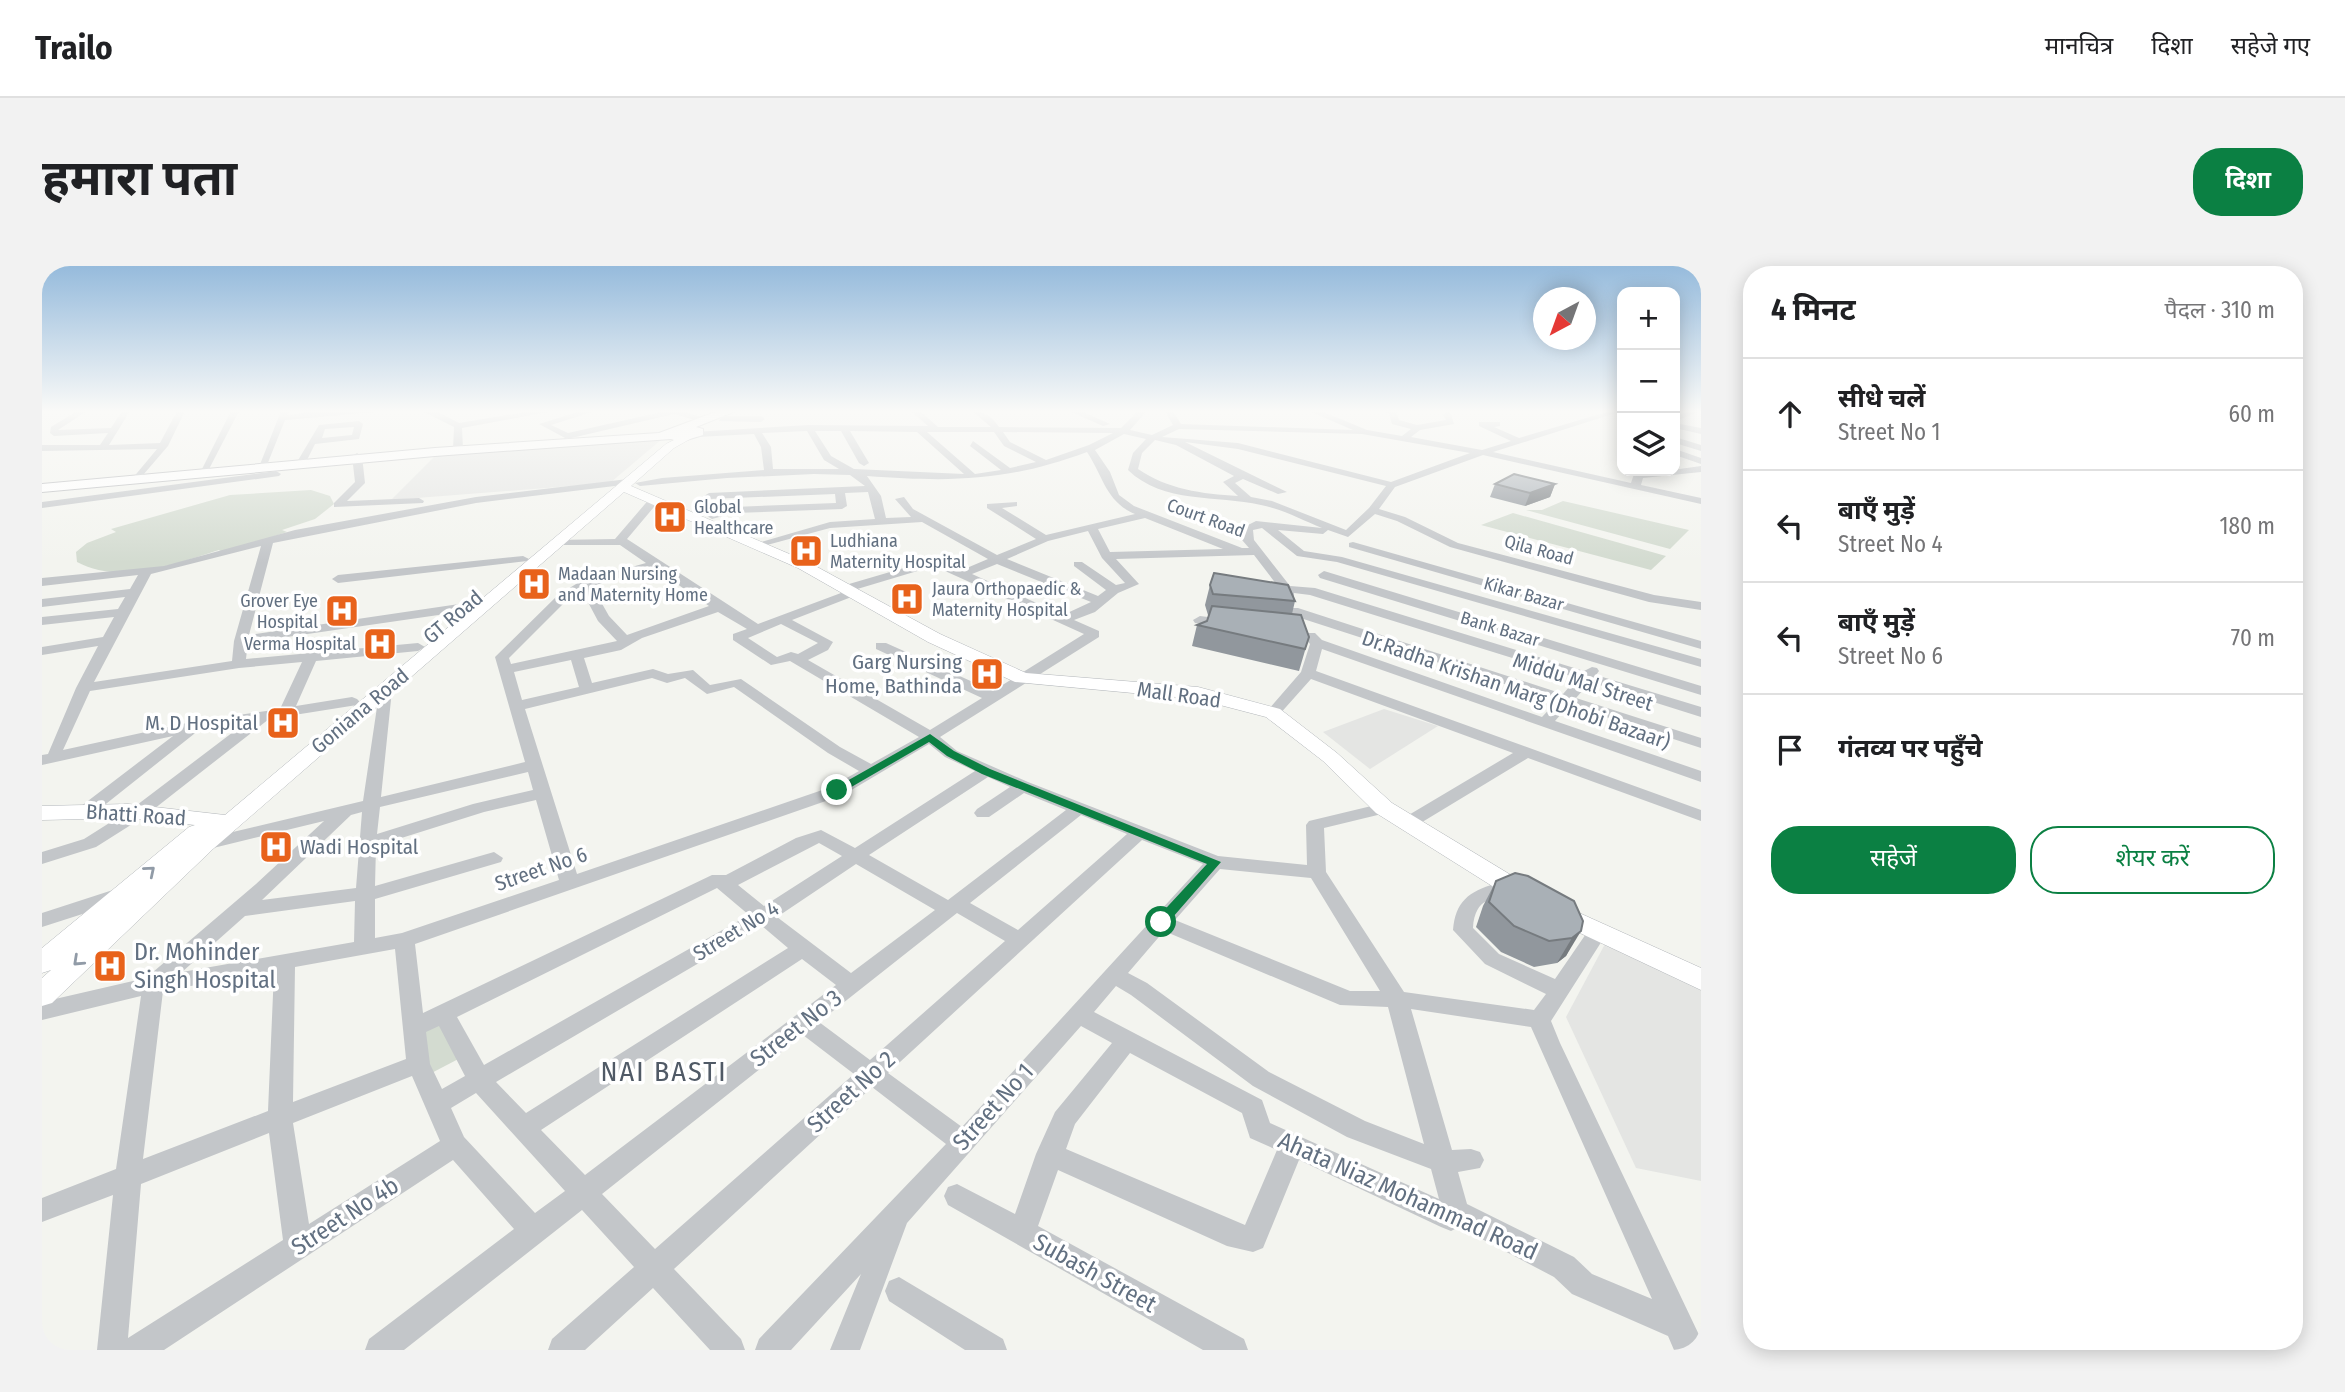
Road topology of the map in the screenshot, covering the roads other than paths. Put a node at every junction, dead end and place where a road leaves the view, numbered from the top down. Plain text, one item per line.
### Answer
1 (151, 462) edge
2 (208, 462) edge
3 (264, 462) edge
4 (302, 462) joint
5 (308, 462) edge
6 (318, 462) edge
7 (357, 462) edge
8 (646, 462) edge
9 (768, 462) edge
10 (833, 462) edge
11 (956, 462) edge
12 (996, 462) edge
13 (1043, 462) edge
14 (1098, 462) edge
15 (1133, 462) edge
16 (1213, 462) edge
17 (1302, 462) edge
18 (1453, 462) edge
19 (1524, 462) edge
20 (262, 465) junction
21 (1701, 469) edge
22 (1007, 470) junction
23 (203, 471) junction
24 (850, 472) junction
25 (769, 473) junction
26 (276, 474) dead end
27 (1242, 476) junction
28 (973, 477) junction
29 (138, 478) junction
30 (869, 484) junction
31 (622, 485) junction
32 (1392, 485) junction
33 (707, 486) junction
34 (47, 487) edge
35 (1635, 487) junction
36 (840, 492) junction
37 (1282, 492) dead end
38 (510, 496) junction
39 (655, 499) junction
40 (900, 499) dead end
41 (1248, 499) junction
42 (1701, 501) edge
43 (1013, 504) dead end
44 (42, 505) edge
45 (733, 510) junction
46 (1373, 510) junction
47 (1146, 514) junction
48 (712, 516) junction
49 (923, 519) junction
50 (881, 522) junction
51 (1264, 524) junction
52 (1091, 526) junction
53 (1044, 539) junction
54 (1350, 540) junction
55 (268, 541) junction
56 (558, 542) junction
57 (624, 542) junction
58 (767, 542) junction
59 (1257, 551) junction
60 (1241, 552) junction
61 (1106, 556) junction
62 (523, 559) junction
63 (997, 559) junction
64 (1338, 559) junction
65 (656, 564) junction
66 (1078, 564) dead end
67 (147, 571) junction
68 (962, 574) junction
69 (1324, 575) junction
70 (338, 579) dead end
71 (42, 582) edge
72 (585, 584) junction
73 (1286, 589) junction
74 (852, 590) junction
75 (1114, 590) junction
76 (1311, 591) junction
77 (134, 592) junction
78 (1097, 600) junction
79 (1666, 601) junction
80 (42, 603) edge
81 (1701, 606) edge
82 (474, 607) junction
83 (719, 607) junction
84 (1293, 611) junction
85 (122, 612) junction
86 (782, 620) junction
87 (1063, 620) junction
88 (42, 621) edge
89 (1250, 626) edge
90 (1634, 626) junction
91 (757, 629) junction
92 (253, 638) dead end
93 (1195, 638) edge
94 (1620, 639) junction
95 (108, 640) junction
96 (626, 642) junction
97 (1317, 643) junction
98 (1701, 645) edge
99 (881, 646) dead end
100 (418, 647) junction
101 (42, 651) edge
102 (311, 657) junction
103 (577, 657) junction
104 (798, 660) junction
105 (1603, 661) junction
106 (1701, 663) edge
107 (239, 664) junction
108 (506, 670) junction
109 (1308, 673) junction
110 (1026, 676) junction
111 (1586, 676) junction
112 (83, 688) junction
113 (587, 689) junction
114 (385, 690) junction
115 (1701, 691) edge
116 (993, 697) junction
117 (1565, 697) junction
118 (352, 702) junction
119 (517, 706) junction
120 (286, 711) junction
121 (1275, 711) junction
122 (1701, 712) edge
123 (265, 715) junction
124 (1545, 723) junction
125 (196, 726) junction
126 (930, 737) junction
127 (1701, 743) edge
128 (1527, 752) junction
129 (49, 758) edge
130 (535, 765) junction
131 (871, 771) junction
132 (986, 771) junction
133 (1701, 778) edge
134 (1022, 786) junction
135 (543, 793) junction
136 (372, 804) junction
137 (1384, 808) junction
138 (1078, 809) junction
139 (86, 811) junction
140 (139, 812) junction
141 (47, 813) edge
142 (343, 813) junction
143 (983, 813) dead end
144 (1701, 816) edge
145 (220, 821) junction
146 (1411, 821) junction
147 (1138, 834) junction
148 (367, 843) junction
149 (205, 844) junction
150 (856, 856) junction
151 (42, 858) edge
152 (494, 858) dead end
153 (1215, 862) junction
154 (1317, 872) junction
155 (570, 883) junction
156 (725, 884) junction
157 (1511, 887) junction
158 (122, 894) junction
159 (365, 894) junction
160 (953, 906) junction
161 (239, 910) junction
162 (763, 916) junction
163 (42, 920) edge
164 (1161, 922) junction
165 (1597, 933) junction
166 (404, 940) junction
167 (1020, 940) junction
168 (364, 947) junction
169 (802, 949) junction
170 (285, 961) junction
171 (42, 963) edge
172 (1701, 969) edge
173 (1113, 975) junction
174 (1701, 980) edge
175 (153, 985) junction
176 (851, 985) junction
177 (1560, 991) junction
178 (42, 995) edge
179 (1397, 999) junction
180 (42, 1011) edge
181 (444, 1013) junction
182 (1078, 1014) junction
183 (1540, 1020) junction
184 (803, 1023) junction
185 (414, 1027) junction
186 (1128, 1041) junction
187 (418, 1064) junction
188 (871, 1074) junction
189 (480, 1081) junction
190 (437, 1104) junction
191 (280, 1118) junction
192 (522, 1129) junction
193 (962, 1141) junction
194 (455, 1145) junction
195 (1292, 1145) junction
196 (1049, 1154) junction
197 (1471, 1160) dead end
198 (1443, 1163) junction
199 (128, 1177) junction
200 (583, 1193) junction
201 (957, 1196) dead end
202 (42, 1210) edge
203 (1456, 1212) junction
204 (899, 1216) junction
205 (534, 1231) junction
206 (1022, 1232) junction
207 (298, 1246) junction
208 (653, 1269) junction
209 (899, 1291) dead end
210 (1679, 1326) junction
211 (111, 1350) edge
212 (136, 1350) edge
213 (380, 1350) edge
214 (563, 1350) edge
215 (730, 1350) edge
216 (770, 1350) edge
217 (845, 1350) edge
218 (992, 1350) edge
219 (1233, 1350) edge
220 (1690, 1350) edge

1 - 29 street
2 - 23 street
3 - 20 street
4 - 5 highway
4 - 20 highway
6 - 29 highway
7 - 38 street
8 - 31 main road, GT Road
9 - 25 street
10 - 24 street
11 - 28 street
12 - 22 street
13 - 22 street
14 - 47 street, Court Road
15 - 41 street
16 - 27 street
17 - 32 street
18 - 32 street
19 - 35 street
20 - 23 highway
21 - 35 street
22 - 28 street
23 - 29 highway
24 - 25 street
24 - 28 street
24 - 30 street
25 - 33 street
26 - 44 street
27 - 37 street
27 - 41 street
29 - 34 highway
30 - 33 street
30 - 36 street
30 - 50 street
31 - 33 street
31 - 38 street
31 - 39 main road
31 - 48 main road
31 - 56 main road, Goniana Road
31 - 62 main road, GT Road
32 - 46 street
33 - 36 street
33 - 45 street
35 - 42 street
36 - 45 street
38 - 55 street
39 - 57 street
39 - 74 main road
40 - 49 street
41 - 54 street
43 - 53 street
45 - 48 street
46 - 54 street
46 - 79 street, Qila Road
47 - 52 street
47 - 60 street, Court Road
48 - 58 main road
49 - 50 street
49 - 63 street
50 - 58 street
51 - 54 street
51 - 59 street
51 - 64 street, Kikar Bazar
52 - 53 street
52 - 61 street
53 - 63 street
54 - 64 street
54 - 90 street
55 - 67 street
55 - 107 street
56 - 57 street
56 - 82 main road, Goniana Road
57 - 65 street
58 - 74 main road
59 - 60 street, Court Road
59 - 73 street, Court Road
60 - 61 street
61 - 75 street
62 - 70 street
62 - 82 main road, GT Road
63 - 68 street
63 - 78 street
64 - 69 street
64 - 94 street, Kikar Bazar
65 - 72 street
65 - 83 street
66 - 75 street
67 - 71 street
67 - 77 street
68 - 74 street
68 - 87 street
69 - 76 street
69 - 105 street
72 - 96 street
72 - 108 street
73 - 76 street, Bank Bazar
73 - 84 street, Court Road
74 - 86 street
74 - 110 main road
75 - 78 street
76 - 111 street, Bank Bazar
77 - 80 street
77 - 85 street
78 - 87 street
79 - 81 street, Qila Road
79 - 90 street
82 - 92 street
82 - 100 main road, GT Road
82 - 114 main road, Goniana Road
83 - 91 street
83 - 96 street
84 - 97 street, Court Road
84 - 117 street, Middu Mal Street
85 - 88 street
85 - 95 street
86 - 91 street
86 - 104 street
87 - 110 street, Street No 6
89 - 93 street
90 - 94 street
90 - 98 street
91 - 104 street
94 - 105 street
94 - 106 street, Kikar Bazar
95 - 101 street
95 - 112 street
96 - 103 street
97 - 109 street
97 - 124 street, Dr.Radha Krishan Marg (Dhobi Bazaar)
99 - 116 street
100 - 102 street
100 - 118 main road, GT Road
102 - 107 street
102 - 120 street
103 - 108 street
103 - 113 street
104 - 126 street
105 - 111 street
105 - 115 street
107 - 112 street
108 - 119 street
109 - 121 street
109 - 128 street
110 - 116 street, Street No 6
110 - 121 main road
111 - 117 street
111 - 122 street, Bank Bazar
112 - 129 street
113 - 119 street
113 - 131 street
114 - 136 street
114 - 145 main road, Goniana Road
116 - 126 street, Street No 6
117 - 124 street
117 - 127 street, Middu Mal Street
118 - 120 street
118 - 145 main road, GT Road
119 - 130 street
120 - 123 street
121 - 137 main road
121 - 146 main road
123 - 125 street
123 - 140 street
124 - 133 street, Dr.Radha Krishan Marg (Dhobi Bazaar)
125 - 129 street
125 - 139 street
126 - 131 street, Street No 6
126 - 132 street
128 - 144 street
128 - 146 street
130 - 135 street
130 - 136 street
131 - 155 street, Street No 6
132 - 134 street
132 - 150 street, Street No 4
134 - 138 street
134 - 143 street
135 - 148 street
135 - 155 street
136 - 142 street
136 - 148 street
137 - 146 main road
137 - 154 street
138 - 147 street
138 - 160 street, Street No 3
139 - 140 main road, Bhatti Road
139 - 141 main road, Bhatti Road
140 - 145 main road, Bhatti Road
140 - 151 street
142 - 149 street
142 - 161 street
145 - 149 main road, Goniana Road
158 -> 145 main road, GT Road
146 - 157 main road
146 - 172 main road
147 - 153 street
147 - 167 street, Street No 2
148 - 159 street
149 -> 178 main road, Goniana Road
150 - 156 street
150 - 160 street
150 - 162 street, Street No 4
152 - 159 street
153 - 154 street
153 - 164 street, Street No 1
154 - 179 street
155 - 166 street, Street No 6
156 - 162 street
156 - 181 street
157 - 165 main road
157 - 177 street
158 - 163 street
158 - 171 main road, GT Road
159 - 161 street
159 - 168 street
160 - 167 street
160 - 176 street, Street No 3
161 - 175 street
162 - 169 street
162 - 189 street, Street No 4
164 - 173 street, Street No 1
164 - 179 street
165 - 174 main road
165 - 177 street
166 - 168 street, Street No 6
166 - 185 street
167 - 188 street, Street No 2
168 - 170 street, Street No 6
169 - 176 street
169 - 192 street
170 - 175 street, Street No 6
170 - 191 street
173 - 182 street, Street No 1
173 - 198 street
175 - 180 street, Street No 6
175 - 199 street
176 - 184 street, Street No 3
177 - 183 street
179 - 183 street
179 - 198 street
181 - 185 street
181 - 189 street
182 - 186 street, Ahata Niaz Mohammad Road
182 - 193 street, Street No 1
183 - 210 street
184 - 188 street
184 - 200 street, Street No 3
185 - 187 street
186 - 195 street, Ahata Niaz Mohammad Road
186 - 196 street
187 - 190 street
187 - 191 street
188 - 193 street
188 - 208 street, Street No 2
189 - 190 street, Street No 4
189 - 192 street
190 - 194 street
191 - 199 street
191 - 207 street
192 - 200 street
193 - 204 street, Street No 1
194 - 205 street
194 - 207 street, Street No 4b
195 - 196 street
195 - 203 street, Ahata Niaz Mohammad Road
196 - 206 street
197 - 198 street
198 - 203 street
199 - 202 street
199 - 211 street
200 - 205 street, Street No 3
200 - 208 street
201 - 206 street, Subash Street
203 - 210 street, Ahata Niaz Mohammad Road
204 - 216 street, Street No 1
204 - 217 street
205 - 213 street, Street No 3
206 - 219 street, Subash Street
207 - 212 street, Street No 4b
208 - 214 street, Street No 2
208 - 215 street
209 - 218 street
210 - 220 street

